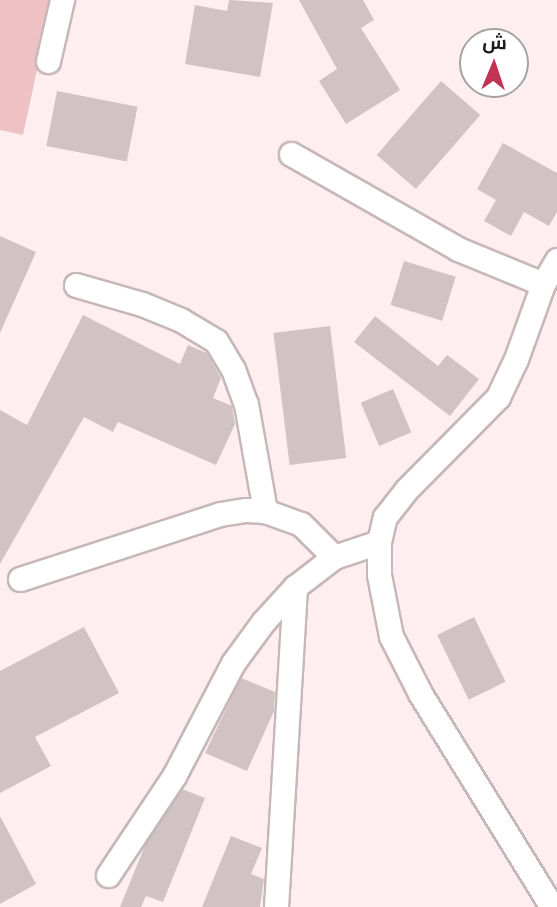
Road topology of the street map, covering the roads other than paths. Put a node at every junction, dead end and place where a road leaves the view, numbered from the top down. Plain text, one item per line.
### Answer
1 (62, 0) edge
2 (48, 61) dead end
3 (291, 154) dead end
4 (557, 260) edge
5 (543, 284) junction
6 (76, 285) dead end
7 (265, 511) junction
8 (379, 542) junction
9 (334, 557) junction
10 (20, 579) dead end
11 (295, 587) junction
12 (108, 876) dead end
13 (276, 907) edge
14 (552, 907) edge

1 - 2 street
3 - 5 street
4 - 5 street
5 - 8 street
6 - 7 street
7 - 9 street
7 - 10 street
8 - 9 street
8 - 14 street
9 - 11 street
11 - 12 street
11 - 13 street

